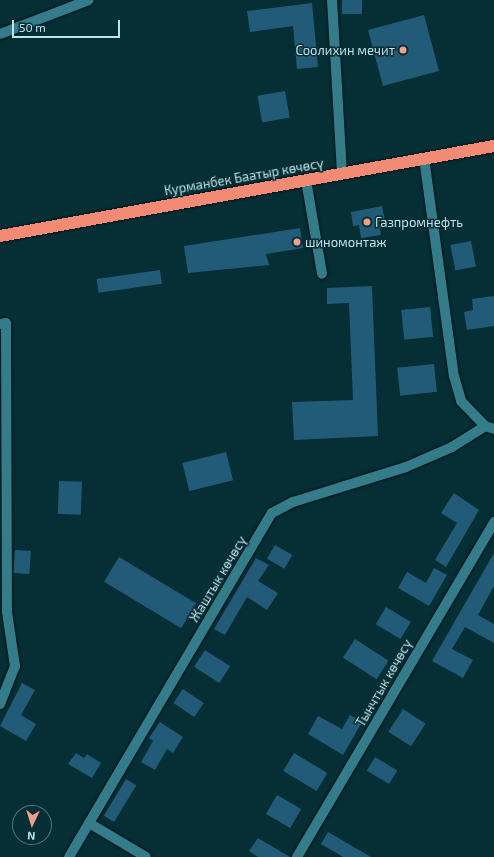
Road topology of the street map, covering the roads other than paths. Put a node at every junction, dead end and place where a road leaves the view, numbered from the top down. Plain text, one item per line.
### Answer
1 (89, 0) edge
2 (332, 0) edge
3 (0, 34) edge
4 (494, 146) edge
5 (424, 158) junction
6 (342, 173) junction
7 (306, 180) junction
8 (0, 236) edge
9 (322, 274) dead end
10 (0, 324) edge
11 (491, 426) edge
12 (494, 522) edge
13 (0, 704) edge
14 (89, 823) junction
15 (69, 857) edge
16 (146, 857) edge
17 (297, 857) edge

1 - 3 street
2 - 6 street
4 - 5 highway, Курманбек Баатыр көчөсү
5 - 6 highway, Курманбек Баатыр көчөсү
5 - 11 street
6 - 7 highway, Курманбек Баатыр көчөсү
7 - 8 highway, Курманбек Баатыр көчөсү
7 - 9 street
10 - 13 street
11 - 14 street, Жаштык көчөсү
12 - 17 street, Тынчтык көчөсү
14 - 15 street, Жаштык көчөсү
14 - 16 street

